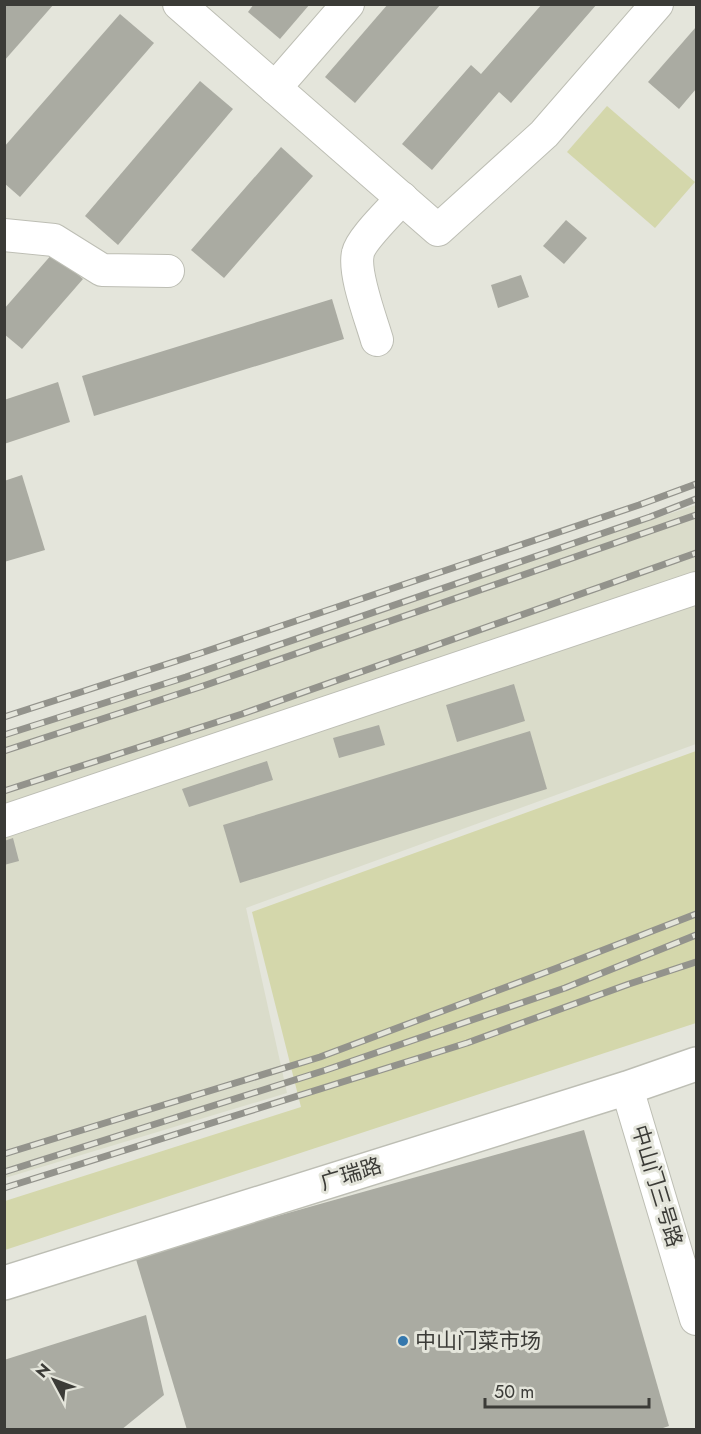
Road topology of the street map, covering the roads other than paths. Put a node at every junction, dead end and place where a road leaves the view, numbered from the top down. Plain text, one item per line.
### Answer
1 (179, 4) edge
2 (348, 4) edge
3 (657, 4) edge
4 (275, 88) junction
5 (402, 198) junction
6 (4, 235) edge
7 (168, 271) dead end
8 (377, 340) dead end
9 (696, 588) edge
10 (4, 820) edge
11 (696, 1064) edge
12 (627, 1088) junction
13 (4, 1283) edge
14 (696, 1319) edge

1 - 4 street
2 - 4 street
3 - 5 street
4 - 5 street
5 - 8 street
6 - 7 street
9 - 10 street
11 - 12 main road, 广瑞路
12 - 13 main road, 广瑞路
12 - 14 street, 中山门三号路

